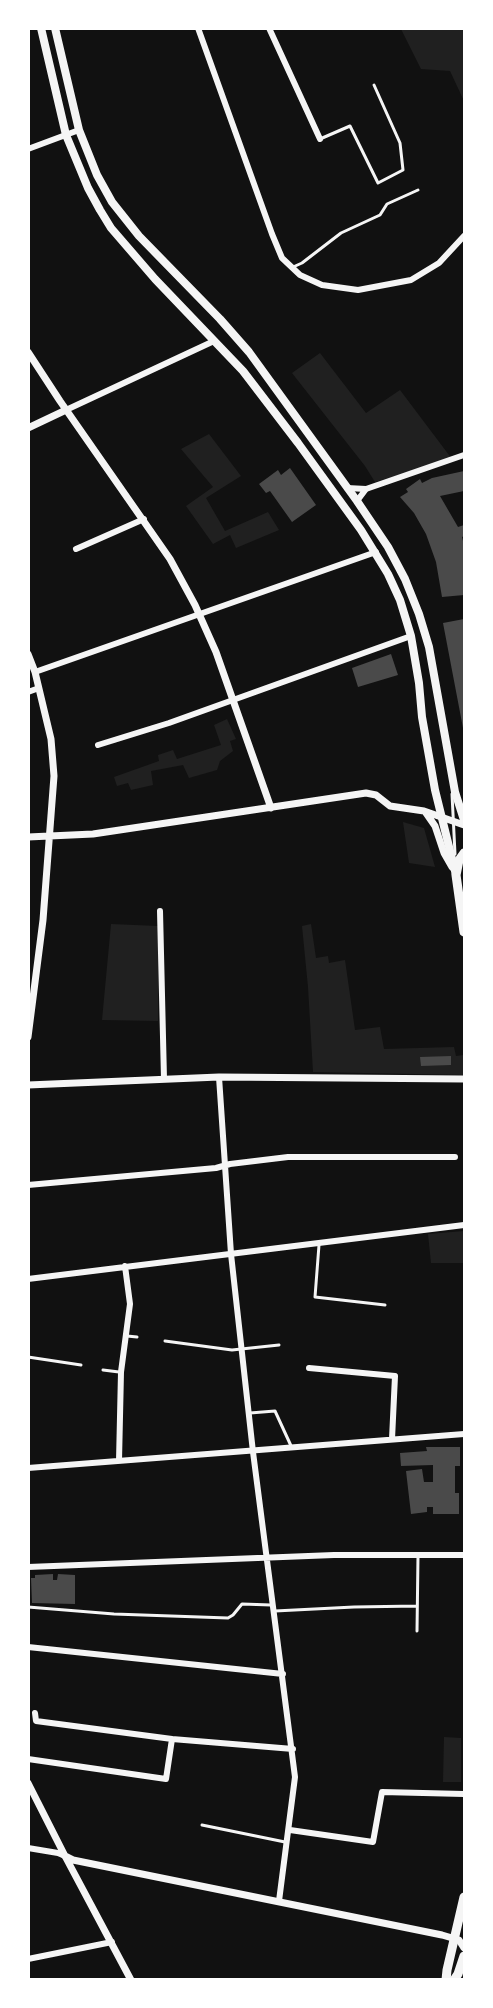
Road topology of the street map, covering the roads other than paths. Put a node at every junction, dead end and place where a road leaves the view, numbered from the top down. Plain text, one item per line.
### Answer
1 (41, 28) edge
2 (55, 28) edge
3 (198, 28) edge
4 (270, 28) edge
5 (374, 85) dead end
6 (79, 130) junction
7 (66, 135) junction
8 (320, 139) joint
9 (28, 149) edge
10 (418, 190) dead end
11 (465, 236) edge
12 (291, 267) junction
13 (214, 341) junction
14 (28, 352) edge
15 (66, 410) junction
16 (28, 428) edge
17 (465, 455) edge
18 (348, 488) junction
19 (366, 489) junction
20 (357, 501) junction
21 (144, 519) junction
22 (76, 549) dead end
23 (376, 552) junction
24 (200, 614) junction
25 (411, 636) junction
26 (28, 654) edge
27 (35, 672) junction
28 (39, 688) junction
29 (28, 692) edge
30 (233, 699) junction
31 (98, 744) dead end
32 (452, 775) junction
33 (271, 808) junction
34 (424, 811) junction
35 (441, 817) junction
36 (452, 820) junction
37 (465, 820) edge
38 (465, 825) edge
39 (28, 837) edge
40 (465, 853) edge
41 (456, 875) junction
42 (160, 911) dead end
43 (465, 932) edge
44 (28, 1037) edge
45 (219, 1077) junction
46 (465, 1079) edge
47 (164, 1080) junction
48 (28, 1085) edge
49 (454, 1157) dead end
50 (224, 1165) junction
51 (28, 1185) edge
52 (465, 1225) edge
53 (319, 1243) junction
54 (231, 1254) junction
55 (125, 1266) junction
56 (28, 1279) edge
57 (385, 1305) dead end
58 (126, 1336) junction
59 (137, 1337) dead end
60 (165, 1341) dead end
61 (279, 1346) dead end
62 (242, 1350) junction
63 (28, 1357) edge
64 (81, 1365) dead end
65 (309, 1368) dead end
66 (103, 1370) dead end
67 (121, 1372) junction
68 (249, 1413) junction
69 (465, 1434) edge
70 (392, 1439) junction
71 (292, 1448) junction
72 (253, 1452) junction
73 (119, 1461) junction
74 (28, 1468) edge
75 (465, 1555) edge
76 (418, 1556) junction
77 (266, 1558) junction
78 (28, 1567) edge
79 (28, 1606) edge
80 (417, 1606) junction
81 (273, 1608) junction
82 (417, 1631) dead end
83 (28, 1647) edge
84 (283, 1674) junction
85 (35, 1713) dead end
86 (172, 1739) junction
87 (293, 1749) junction
88 (28, 1759) edge
89 (28, 1783) edge
90 (465, 1794) edge
91 (202, 1825) dead end
92 (290, 1830) junction
93 (288, 1843) junction
94 (28, 1848) edge
95 (64, 1856) junction
96 (465, 1897) edge
97 (279, 1901) junction
98 (455, 1938) junction
99 (112, 1942) junction
100 (465, 1948) edge
101 (465, 1956) edge
102 (28, 1959) edge
103 (459, 1976) edge
104 (131, 1980) edge
105 (446, 1980) edge

1 - 7 main road
2 - 6 main road
3 - 12 street
4 - 8 street
5 - 8 lane
6 - 7 street
6 - 18 main road
7 - 9 street
7 - 13 main road
10 - 12 lane
11 - 12 street
13 - 15 street
13 - 23 main road
14 - 15 street
15 - 16 street
15 - 21 street
17 - 19 street
18 - 19 street
18 - 20 main road
19 - 20 street
20 - 32 main road
21 - 22 street
21 - 24 street
23 - 24 street
23 - 25 main road
24 - 27 street
24 - 30 street
25 - 30 street
25 - 35 main road
26 - 27 street
27 - 28 street
28 - 29 street
28 - 44 street
30 - 31 street
30 - 33 street
32 - 36 lane
32 - 37 main road
33 - 34 street
33 - 39 street
34 - 35 street
34 - 41 street
35 - 36 street
35 - 41 main road
36 - 38 street
36 - 41 lane
40 - 41 main road
41 - 43 main road
42 - 47 street
45 - 46 street
45 - 47 street
45 - 50 street
47 - 48 street
49 - 50 street
50 - 51 street
50 - 54 street
52 - 53 street
53 - 54 street
53 - 57 lane
54 - 55 street
54 - 62 street
55 - 56 street
55 - 58 street
58 - 59 lane
58 - 67 street
60 - 62 lane
61 - 62 lane
62 - 68 street
63 - 64 lane
65 - 70 street
66 - 67 lane
67 - 73 street
68 - 71 lane
68 - 72 street
69 - 70 street
70 - 71 street
71 - 72 street
72 - 73 street
72 - 77 street
73 - 74 street
75 - 76 street
76 - 77 street
76 - 80 lane
77 - 78 street
77 - 81 street
79 - 81 lane
80 - 81 lane
80 - 82 lane
81 - 84 street
83 - 84 street
84 - 87 street
85 - 86 street
86 - 87 street
86 - 88 street
87 - 92 street
89 - 95 street
90 - 92 street
91 - 93 lane
92 - 93 street
93 - 97 street
94 - 95 street
95 - 97 street
95 - 99 street
96 - 98 main road
97 - 98 street
98 - 100 street
98 - 105 main road
99 - 102 street
99 - 104 street
101 - 103 main road

